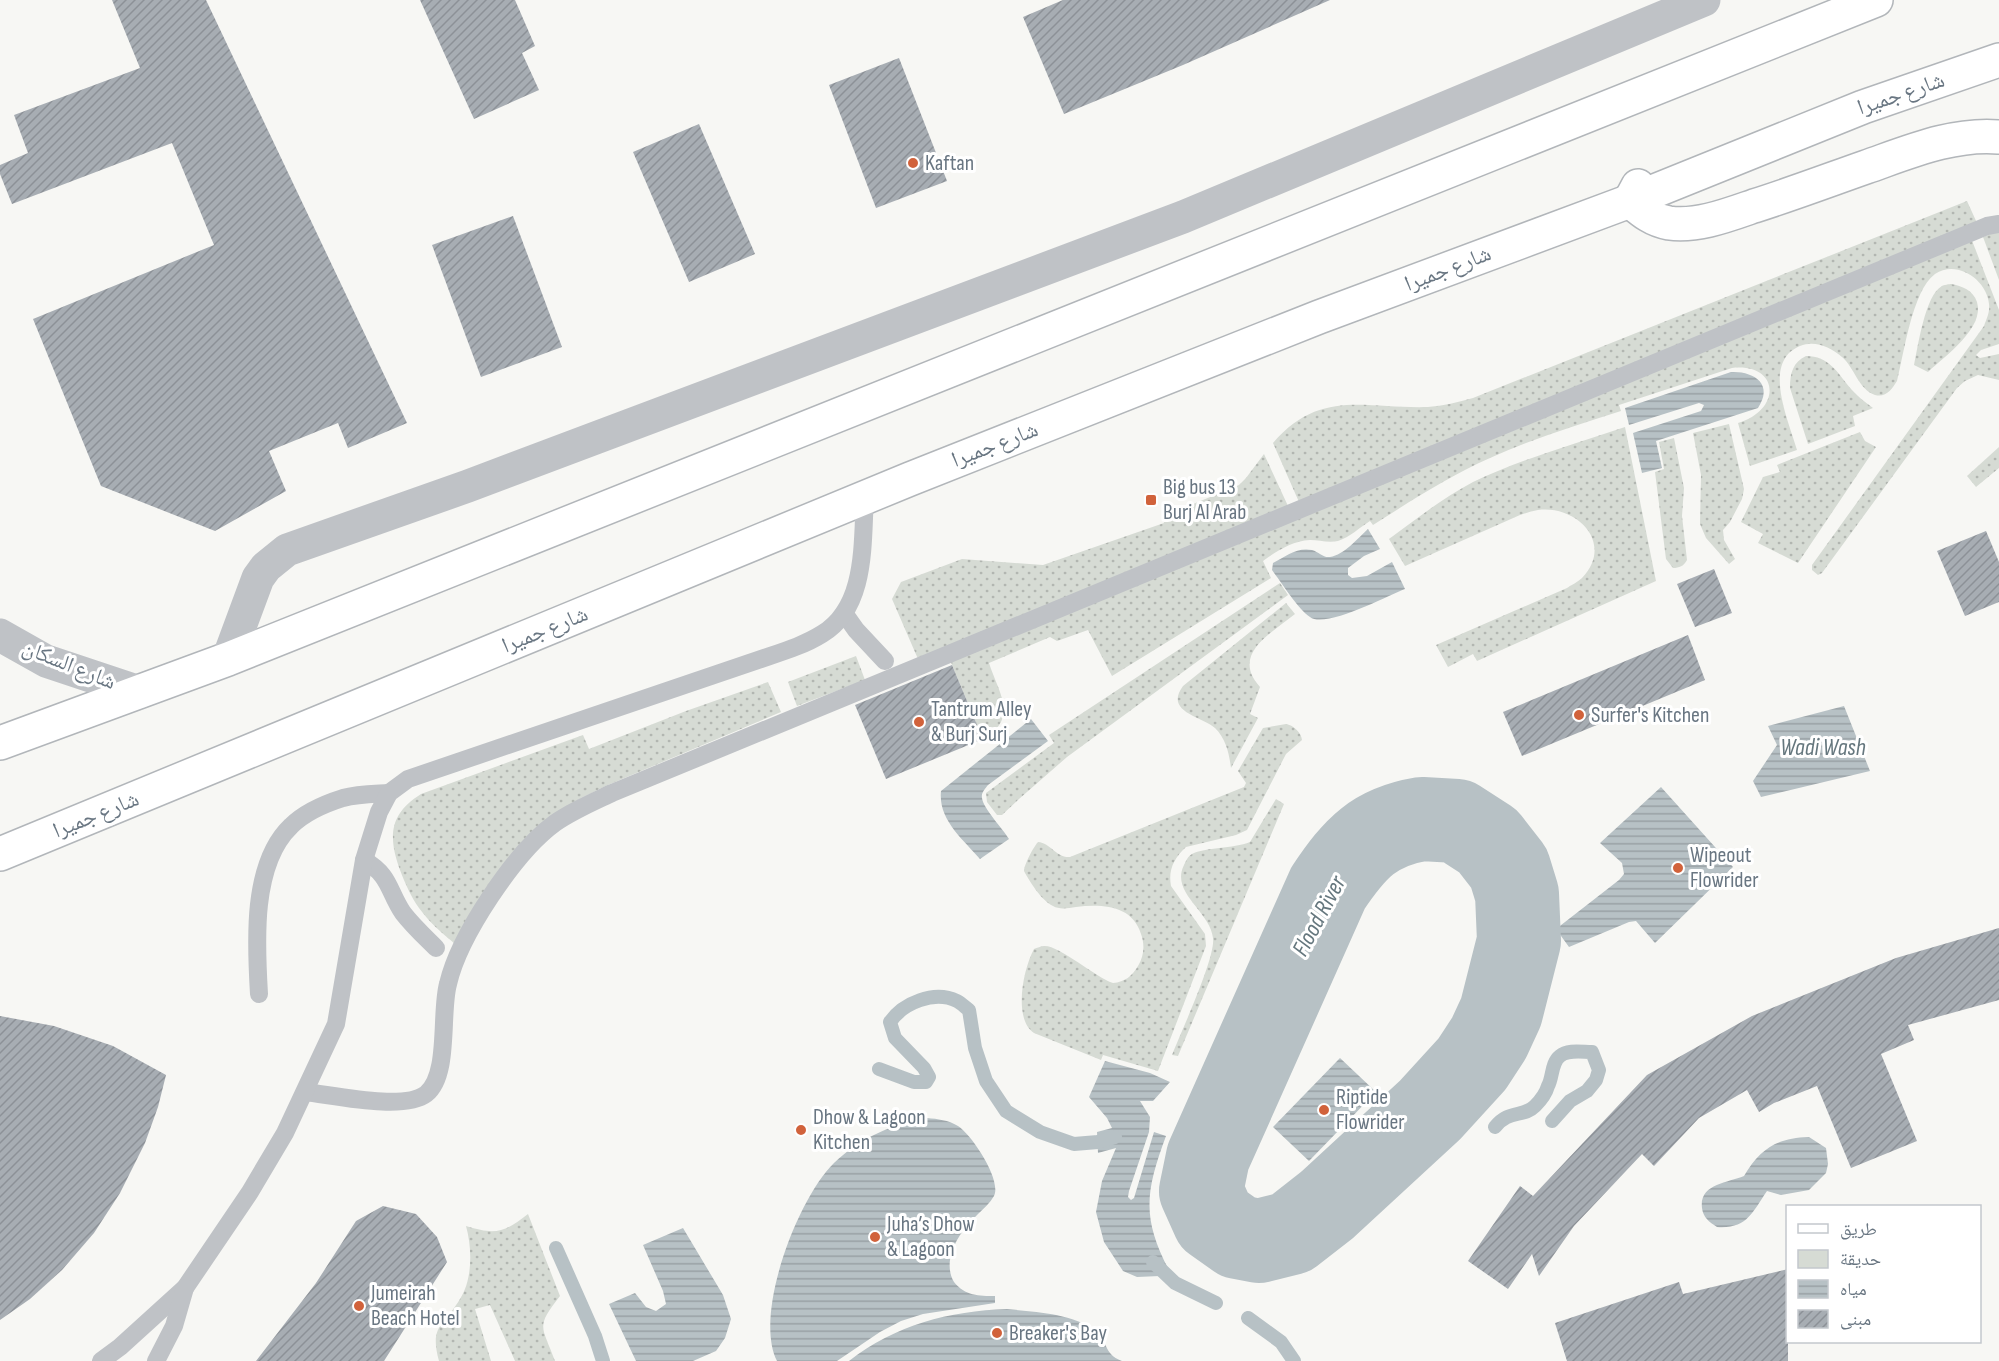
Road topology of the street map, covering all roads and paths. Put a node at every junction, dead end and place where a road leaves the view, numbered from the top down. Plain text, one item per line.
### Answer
1 (1704, 0) edge
2 (1876, 0) edge
3 (1999, 40) edge
4 (1999, 60) edge
5 (1999, 137) edge
6 (1630, 201) junction
7 (1999, 224) edge
8 (865, 498) junction
9 (844, 613) junction
10 (0, 635) edge
11 (228, 659) junction
12 (885, 661) dead end
13 (139, 692) junction
14 (0, 743) edge
15 (389, 793) junction
16 (0, 854) edge
17 (364, 860) junction
18 (436, 948) dead end
19 (259, 994) dead end
20 (305, 1092) junction
21 (185, 1288) junction
22 (100, 1361) edge
23 (156, 1361) edge

1 - 11 street
2 - 11 main road
3 - 6 main road
4 - 6 main road, شارع جميرا
5 - 6 main road
6 - 8 main road, شارع جميرا
7 - 20 lane
8 - 9 lane
8 - 16 main road, شارع جميرا
9 - 12 lane
9 - 15 lane
10 - 13 street, شارع السكان
11 - 13 main road
13 - 14 main road
15 - 17 lane
15 - 19 lane
17 - 18 lane
17 - 20 lane
20 - 21 lane
21 - 22 lane
21 - 23 lane

